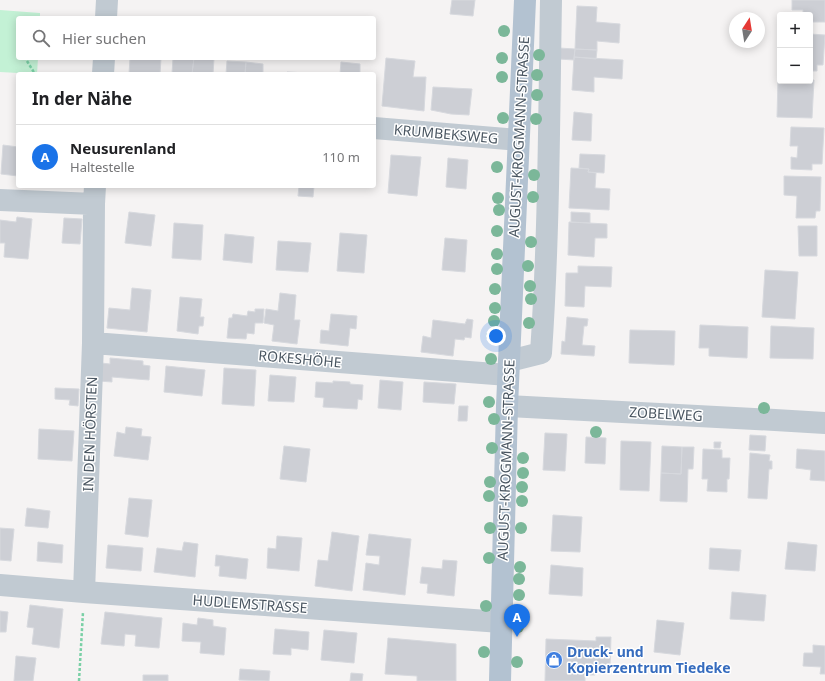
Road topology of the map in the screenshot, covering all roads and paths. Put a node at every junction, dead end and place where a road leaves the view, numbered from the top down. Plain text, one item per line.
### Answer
1 (107, 0) edge
2 (525, 0) edge
3 (551, 0) edge
4 (106, 16) edge
5 (104, 60) edge
6 (27, 61) dead end
7 (35, 72) edge
8 (103, 72) edge
9 (376, 128) edge
10 (518, 140) junction
11 (94, 195) edge
12 (0, 200) edge
13 (93, 343) junction
14 (508, 368) junction
15 (507, 406) junction
16 (825, 424) edge
17 (0, 585) edge
18 (84, 592) junction
19 (501, 622) junction
20 (79, 681) edge
21 (500, 681) edge

1 - 4 street
2 - 10 main road, AUGUST-KROGMANN-STRASSE
3 - 14 street
5 - 8 street
6 - 7 path
9 - 10 street, KRUMBEKSWEG
10 - 14 main road, AUGUST-KROGMANN-STRASSE
11 - 12 street
11 - 13 street, IN DEN HÖRSTEN
13 - 14 street, ROKESHÖHE
13 - 18 street, IN DEN HÖRSTEN
14 - 15 main road, AUGUST-KROGMANN-STRASSE
15 - 16 street, ZOBELWEG
15 - 19 main road, AUGUST-KROGMANN-STRASSE
17 - 18 street, HUDLEMSTRASSE
18 - 19 street, HUDLEMSTRASSE
18 - 20 path
19 - 21 main road, AUGUST-KROGMANN-STRASSE

